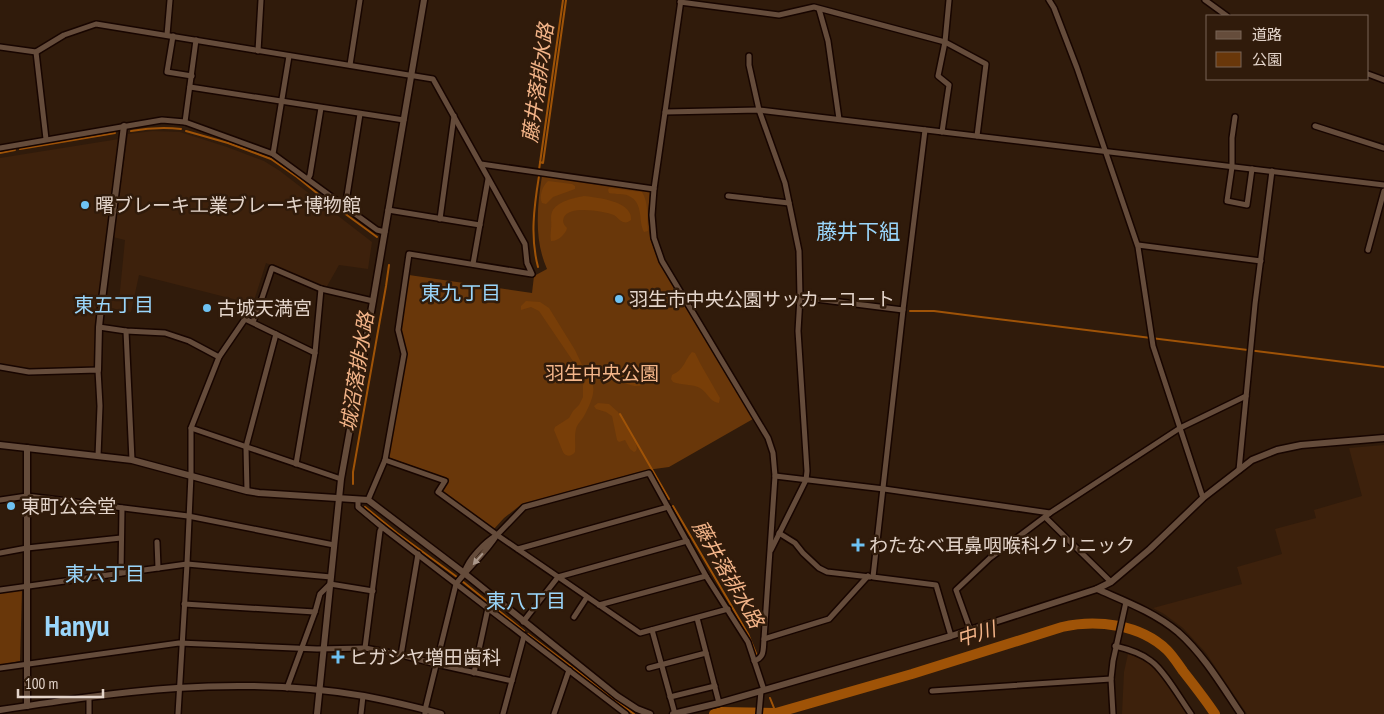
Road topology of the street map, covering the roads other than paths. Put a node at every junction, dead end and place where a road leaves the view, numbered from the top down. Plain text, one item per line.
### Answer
1 (170, 0) edge
2 (261, 0) edge
3 (360, 0) edge
4 (424, 0) edge
5 (949, 0) edge
6 (1049, 0) edge
7 (1205, 0) edge
8 (681, 1) edge
9 (819, 9) junction
10 (1226, 15) edge
11 (170, 36) junction
12 (196, 40) junction
13 (945, 42) junction
14 (0, 48) edge
15 (258, 51) junction
16 (36, 52) junction
17 (289, 56) junction
18 (749, 56) dead end
19 (350, 66) junction
20 (1369, 74) edge
21 (411, 75) junction
22 (192, 76) junction
23 (1384, 80) edge
24 (190, 87) junction
25 (282, 101) junction
26 (321, 108) junction
27 (759, 110) junction
28 (664, 112) junction
29 (360, 114) junction
30 (454, 116) junction
31 (1235, 117) dead end
32 (404, 120) junction
33 (839, 120) junction
34 (185, 122) junction
35 (124, 126) junction
36 (1315, 126) dead end
37 (925, 130) junction
38 (942, 132) junction
39 (977, 136) junction
40 (46, 139) junction
41 (0, 148) edge
42 (1384, 148) edge
43 (1106, 152) junction
44 (273, 154) junction
45 (481, 164) junction
46 (1232, 167) junction
47 (1252, 169) junction
48 (1272, 171) junction
49 (489, 178) junction
50 (308, 179) junction
51 (1384, 185) edge
52 (654, 189) junction
53 (1384, 191) edge
54 (728, 196) dead end
55 (789, 203) junction
56 (343, 205) junction
57 (388, 210) junction
58 (440, 219) junction
59 (480, 225) junction
60 (385, 232) junction
61 (1138, 245) junction
62 (1368, 250) dead end
63 (1261, 261) junction
64 (473, 264) junction
65 (321, 289) junction
66 (800, 297) junction
67 (373, 302) junction
68 (903, 310) junction
69 (252, 322) junction
70 (98, 327) junction
71 (126, 331) junction
72 (276, 334) junction
73 (315, 353) junction
74 (218, 357) junction
75 (0, 367) edge
76 (98, 370) junction
77 (1246, 396) junction
78 (191, 428) junction
79 (1180, 428) junction
80 (1384, 438) edge
81 (0, 445) edge
82 (246, 447) junction
83 (28, 448) junction
84 (98, 456) junction
85 (132, 460) junction
86 (384, 460) junction
87 (296, 464) junction
88 (1239, 470) junction
89 (191, 475) junction
90 (775, 476) junction
91 (342, 479) junction
92 (806, 480) junction
93 (884, 490) junction
94 (247, 491) junction
95 (27, 496) junction
96 (339, 498) junction
97 (1203, 498) junction
98 (0, 500) edge
99 (358, 500) junction
100 (368, 500) junction
101 (668, 507) junction
102 (122, 508) junction
103 (1050, 513) junction
104 (188, 516) junction
105 (1044, 517) junction
106 (382, 527) junction
107 (780, 533) junction
108 (497, 535) junction
109 (121, 538) junction
110 (687, 541) junction
111 (157, 542) dead end
112 (334, 545) junction
113 (27, 548) junction
114 (518, 549) junction
115 (769, 552) junction
116 (0, 553) edge
117 (418, 554) junction
118 (187, 564) junction
119 (158, 568) junction
120 (121, 572) junction
121 (464, 573) junction
122 (706, 576) junction
123 (558, 577) junction
124 (871, 577) junction
125 (330, 580) junction
126 (1111, 582) junction
127 (456, 584) junction
128 (27, 586) junction
129 (1097, 589) junction
130 (0, 590) edge
131 (373, 591) junction
132 (587, 597) junction
133 (1126, 602) junction
134 (184, 604) junction
135 (599, 605) junction
136 (488, 608) junction
137 (728, 610) junction
138 (315, 612) junction
139 (574, 618) dead end
140 (697, 618) junction
141 (523, 622) junction
142 (529, 627) junction
143 (652, 630) junction
144 (970, 630) junction
145 (523, 635) junction
146 (951, 636) junction
147 (764, 639) junction
148 (182, 643) junction
149 (1115, 646) junction
150 (302, 648) junction
151 (324, 648) junction
152 (365, 648) junction
153 (706, 653) junction
154 (401, 654) junction
155 (754, 661) junction
156 (27, 664) junction
157 (436, 664) junction
158 (662, 665) junction
159 (0, 668) edge
160 (649, 668) dead end
161 (568, 670) junction
162 (474, 673) junction
163 (1111, 679) junction
164 (512, 681) junction
165 (715, 686) junction
166 (179, 688) junction
167 (288, 688) junction
168 (762, 690) junction
169 (320, 691) junction
170 (932, 691) dead end
171 (363, 696) junction
172 (89, 697) junction
173 (670, 697) junction
174 (719, 703) junction
175 (27, 706) junction
176 (0, 710) edge
177 (425, 712) edge
178 (89, 714) edge
179 (178, 714) edge
180 (317, 714) edge
181 (361, 714) edge
182 (442, 714) edge
183 (503, 714) edge
184 (554, 714) edge
185 (626, 714) edge
186 (650, 714) edge
187 (674, 714) edge
188 (759, 714) edge
189 (1113, 714) edge
190 (1191, 714) edge
191 (1241, 714) edge

1 - 11 street
2 - 15 street
3 - 19 street
4 - 21 street
5 - 13 street
6 - 43 street
7 - 10 street
8 - 9 street
8 - 28 street
9 - 13 street
9 - 33 street
11 - 12 street
11 - 16 street
11 - 22 street
12 - 15 street
12 - 22 street
13 - 38 street
13 - 39 street
14 - 16 street
15 - 17 street
16 - 40 street
17 - 19 street
17 - 25 street
18 - 27 street
19 - 21 street
20 - 23 street
21 - 30 street
21 - 32 street
22 - 24 street
24 - 25 street
24 - 34 street
25 - 26 street
25 - 44 street
26 - 29 street
26 - 50 street
27 - 28 street
27 - 33 street
27 - 55 street
28 - 52 street
29 - 32 street
29 - 56 street
30 - 45 street
30 - 58 street
31 - 46 street
32 - 57 street
33 - 37 street
34 - 35 street
34 - 44 street
35 - 40 street
35 - 70 street
36 - 42 street
37 - 38 street
37 - 68 street
38 - 39 street
39 - 43 street
40 - 41 street
43 - 46 street
43 - 61 street
44 - 50 street
45 - 49 street
45 - 52 street
46 - 47 street
46 - 47 street
47 - 48 street
48 - 51 street
48 - 63 street
49 - 59 street
49 - 64 street
50 - 56 street
52 - 90 street
53 - 62 street
54 - 55 street
55 - 66 street
56 - 60 street
57 - 58 street
57 - 60 street
58 - 59 street
59 - 64 street
60 - 67 street
61 - 63 street
61 - 79 street
63 - 77 street
64 - 86 street
65 - 67 street
65 - 69 street
65 - 73 street
66 - 68 street
66 - 92 street
67 - 91 street
68 - 93 street
69 - 72 street
69 - 74 street
70 - 71 street
70 - 76 street
71 - 74 street
71 - 85 street
72 - 73 street
72 - 82 street
73 - 87 street
74 - 78 street
75 - 76 street
76 - 84 street
77 - 79 street
77 - 88 street
78 - 82 street
78 - 89 street
79 - 97 street
79 - 103 street
80 - 88 street
81 - 83 street
82 - 87 street
82 - 94 street
83 - 84 street
83 - 95 street
84 - 85 street
85 - 89 street
86 - 100 street
86 - 108 street
87 - 91 street
88 - 97 street
89 - 94 street
89 - 104 street
90 - 92 street
90 - 115 street
91 - 96 street
92 - 93 street
92 - 107 street
93 - 103 street
93 - 124 street
94 - 96 street
95 - 98 street
95 - 102 street
95 - 113 street
96 - 99 street
96 - 112 street
97 - 126 street
99 - 100 street
99 - 106 street
100 - 121 street
101 - 108 street
101 - 110 street
101 - 114 street
102 - 104 street
102 - 109 street
103 - 105 street
104 - 112 street
104 - 118 street
105 - 126 street
105 - 144 street
106 - 117 street
106 - 131 street
107 - 115 street
107 - 124 street
108 - 114 street
108 - 121 street
109 - 113 street
109 - 120 street
110 - 122 street
110 - 123 street
111 - 119 street
112 - 125 street
113 - 116 street
113 - 128 street
114 - 123 street
115 - 147 street
117 - 127 street
117 - 154 street
118 - 119 street
118 - 125 street
118 - 134 street
119 - 120 street
120 - 128 street
121 - 127 street
121 - 141 street
122 - 135 street
122 - 137 street
123 - 132 street
123 - 141 street
124 - 146 street
124 - 147 street
125 - 131 street
125 - 138 street
125 - 151 street
126 - 129 street
127 - 136 street
127 - 157 street
128 - 130 street
128 - 156 street
129 - 133 street
129 - 144 street
131 - 152 street
132 - 135 street
132 - 139 street
133 - 149 street
133 - 191 street
134 - 138 street
134 - 148 street
135 - 143 street
136 - 145 street
136 - 162 street
137 - 140 street
137 - 155 street
138 - 150 street
140 - 143 street
140 - 153 street
141 - 142 street
142 - 145 street
142 - 186 street
143 - 158 street
144 - 146 street
145 - 161 street
145 - 164 street
146 - 168 street
147 - 155 street
148 - 150 street
148 - 156 street
148 - 166 street
149 - 163 street
149 - 190 street
150 - 151 street
150 - 167 street
151 - 152 street
151 - 169 street
152 - 154 street
153 - 158 street
153 - 165 street
154 - 157 street
155 - 168 street
156 - 159 street
156 - 175 street
157 - 162 street
157 - 177 street
158 - 160 street
158 - 173 street
161 - 184 street
161 - 185 street
162 - 164 street
163 - 170 street
163 - 189 street
164 - 183 street
165 - 173 street
165 - 174 street
166 - 167 street
166 - 172 street
166 - 179 street
167 - 169 street
168 - 174 street
168 - 188 street
169 - 171 street
169 - 180 street
171 - 177 street
171 - 181 street
172 - 175 street
172 - 178 street
173 - 187 street
174 - 187 street
175 - 176 street
177 - 182 street

